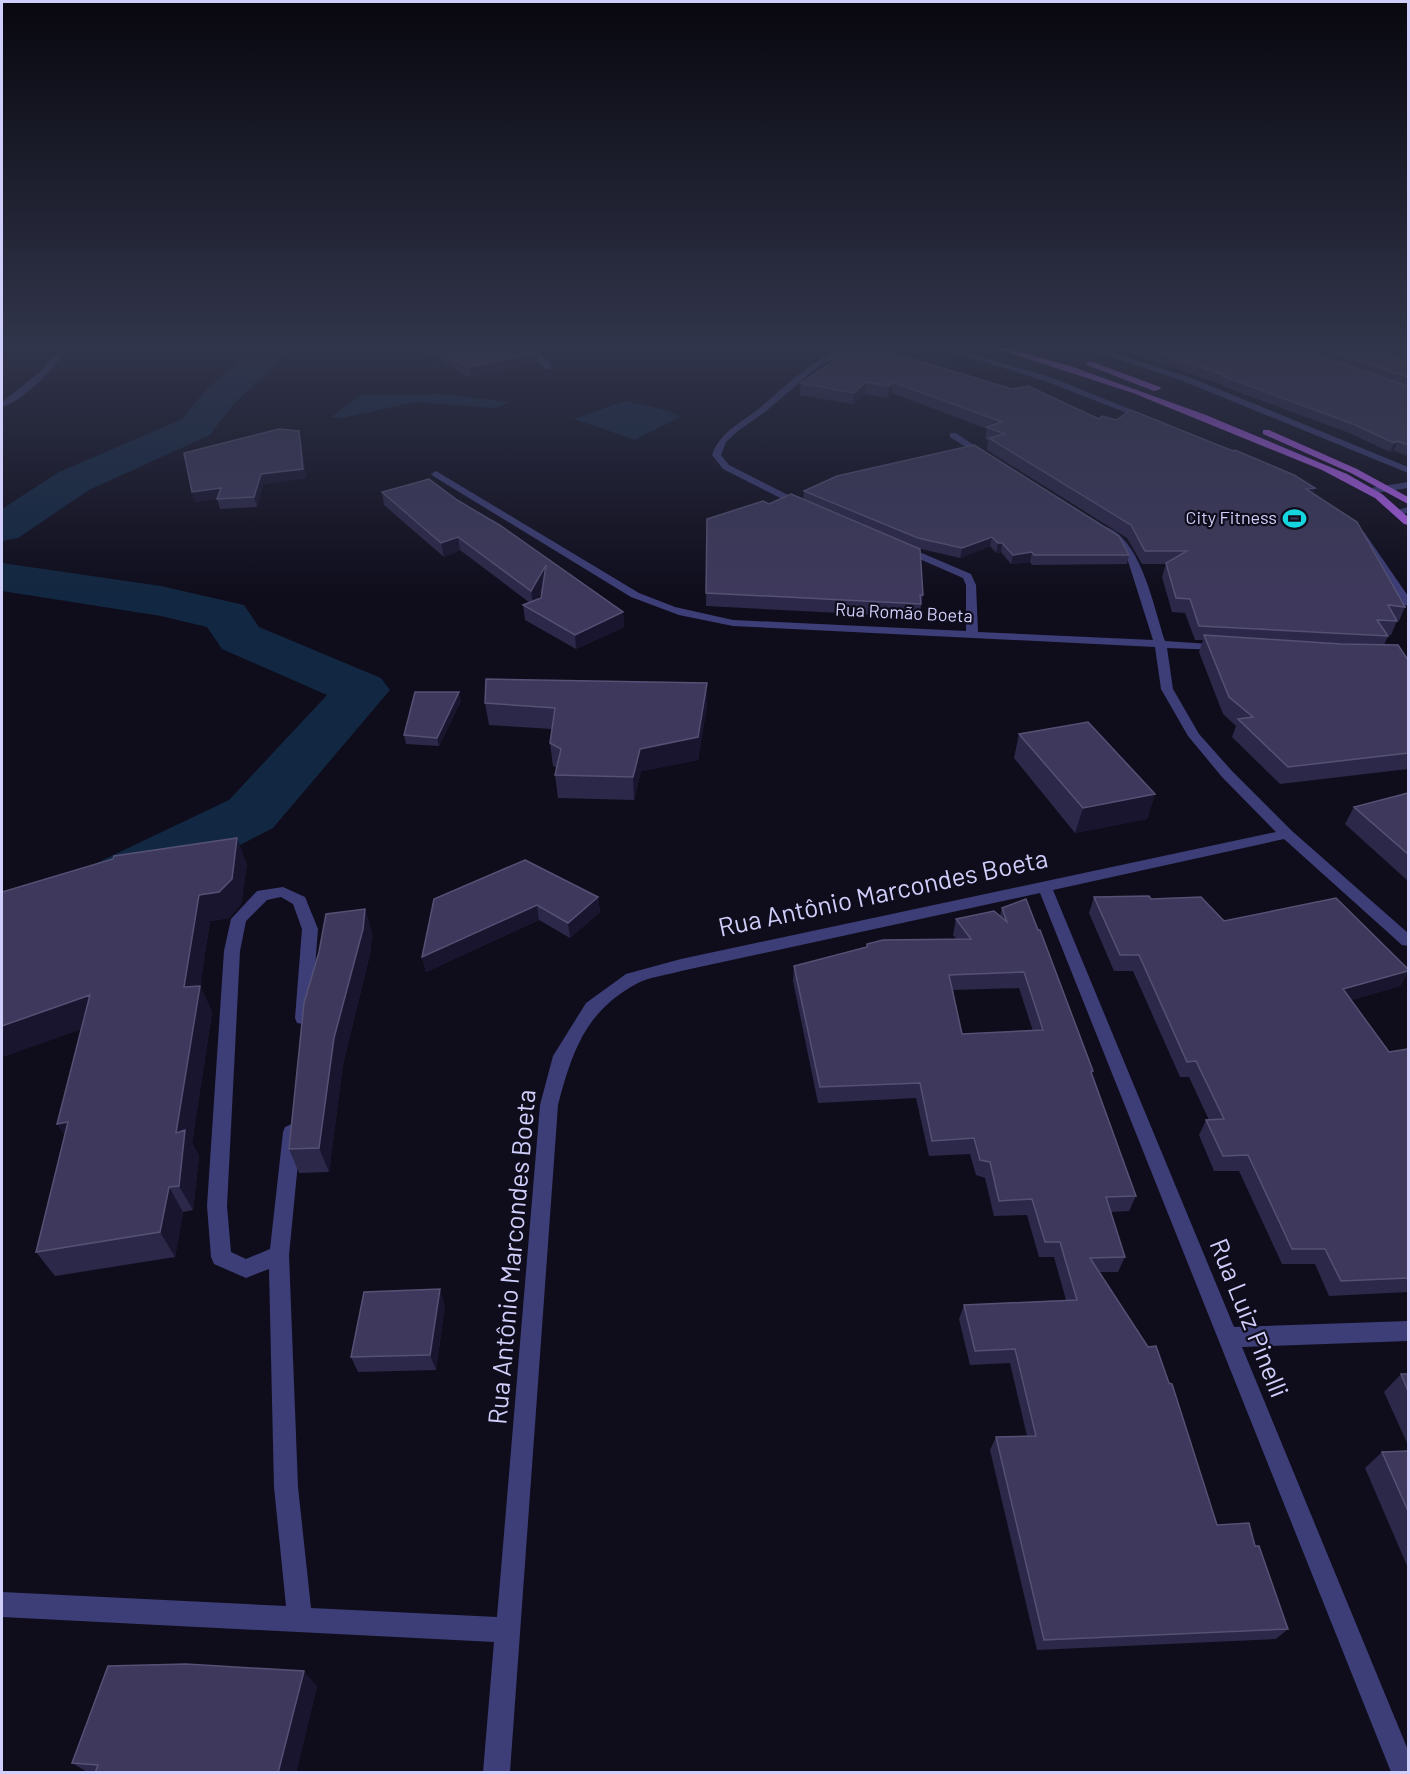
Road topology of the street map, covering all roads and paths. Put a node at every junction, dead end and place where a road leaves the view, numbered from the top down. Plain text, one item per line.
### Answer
1 (734, 431) edge
2 (1236, 431) edge
3 (1261, 431) edge
4 (1312, 431) edge
5 (953, 435) dead end
6 (1002, 465) edge
7 (1408, 470) edge
8 (436, 474) dead end
9 (1408, 485) edge
10 (1389, 488) junction
11 (1370, 491) junction
12 (1408, 501) edge
13 (1403, 510) edge
14 (815, 512) edge
15 (1408, 522) edge
16 (1351, 524) edge
17 (1099, 526) edge
18 (897, 546) edge
19 (1408, 603) edge
20 (972, 634) junction
21 (1160, 643) junction
22 (1229, 648) edge
23 (1287, 834) junction
24 (1044, 885) junction
25 (1408, 942) edge
26 (302, 1031) edge
27 (294, 1114) edge
28 (279, 1255) junction
29 (1408, 1331) edge
30 (1228, 1337) junction
31 (2, 1605) edge
32 (300, 1619) junction
33 (508, 1630) junction
34 (497, 1773) edge
35 (1404, 1773) edge

1 - 14 street
2 - 11 main road
3 - 10 main road
4 - 7 street
5 - 6 street
8 - 20 street, Rua Romão Boeta
9 - 10 street
10 - 11 street
10 - 12 main road
11 - 13 main road
13 - 15 main road
16 - 19 street
17 - 21 street
18 - 20 street
20 - 21 street, Rua Romão Boeta
21 - 22 street, Rua Romão Boeta
21 - 23 street
23 - 24 street, Rua Antônio Marcondes Boeta
23 - 25 street
24 - 30 street, Rua Luiz Pinelli
24 - 33 street, Rua Antônio Marcondes Boeta
26 - 28 street
27 - 28 street
28 - 32 street
29 - 30 street
30 - 35 street, Rua Luiz Pinelli
31 - 32 street
32 - 33 street
33 - 34 street, Rua Antônio Marcondes Boeta

